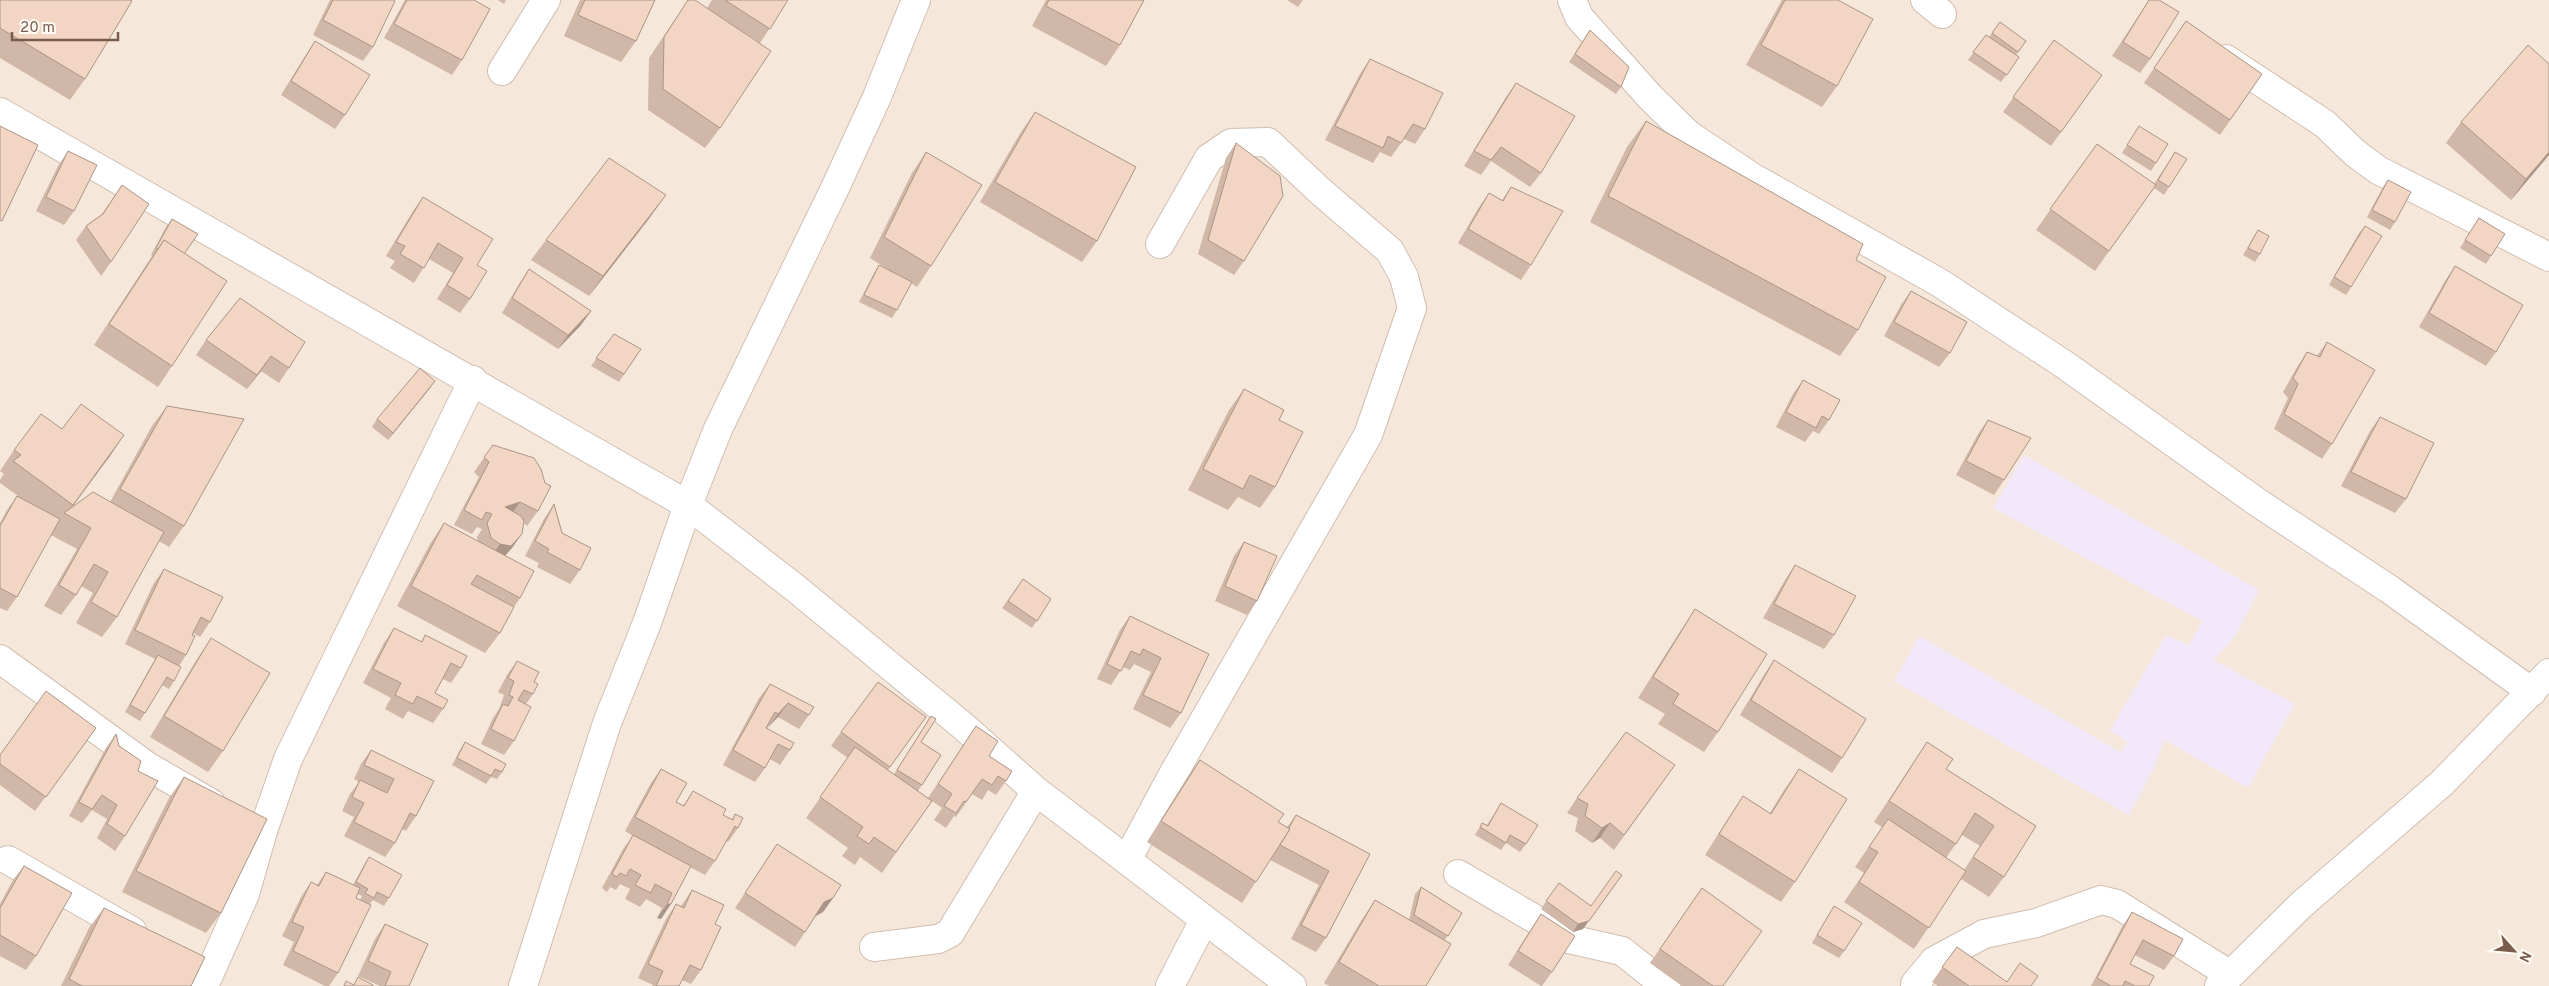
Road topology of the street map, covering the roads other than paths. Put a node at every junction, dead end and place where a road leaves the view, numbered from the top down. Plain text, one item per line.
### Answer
1 (546, 0) edge
2 (916, 0) edge
3 (1572, 0) edge
4 (2207, 46) edge
5 (502, 71) dead end
6 (0, 112) edge
7 (1160, 244) dead end
8 (2549, 257) edge
9 (473, 380) junction
10 (688, 505) junction
11 (0, 659) edge
12 (2540, 683) edge
13 (1036, 790) junction
14 (245, 822) junction
15 (8, 860) dead end
16 (1127, 860) junction
17 (1458, 874) dead end
18 (1204, 920) junction
19 (151, 942) edge
20 (874, 947) dead end
21 (184, 961) edge
22 (2224, 980) edge
23 (207, 981) edge
24 (1915, 984) dead end
25 (522, 986) edge
26 (1170, 986) edge
27 (1292, 986) edge
28 (1666, 986) edge

1 - 5 street
2 - 10 street
3 - 12 street
4 - 8 street
6 - 9 street
7 - 16 street
9 - 10 street
9 - 14 street
10 - 13 street
10 - 25 street
11 - 14 street
12 - 22 street
13 - 16 street
13 - 20 street
14 - 23 street
15 - 19 street
16 - 18 street
17 - 28 street
18 - 26 street
18 - 27 street
21 - 23 street
22 - 24 street

